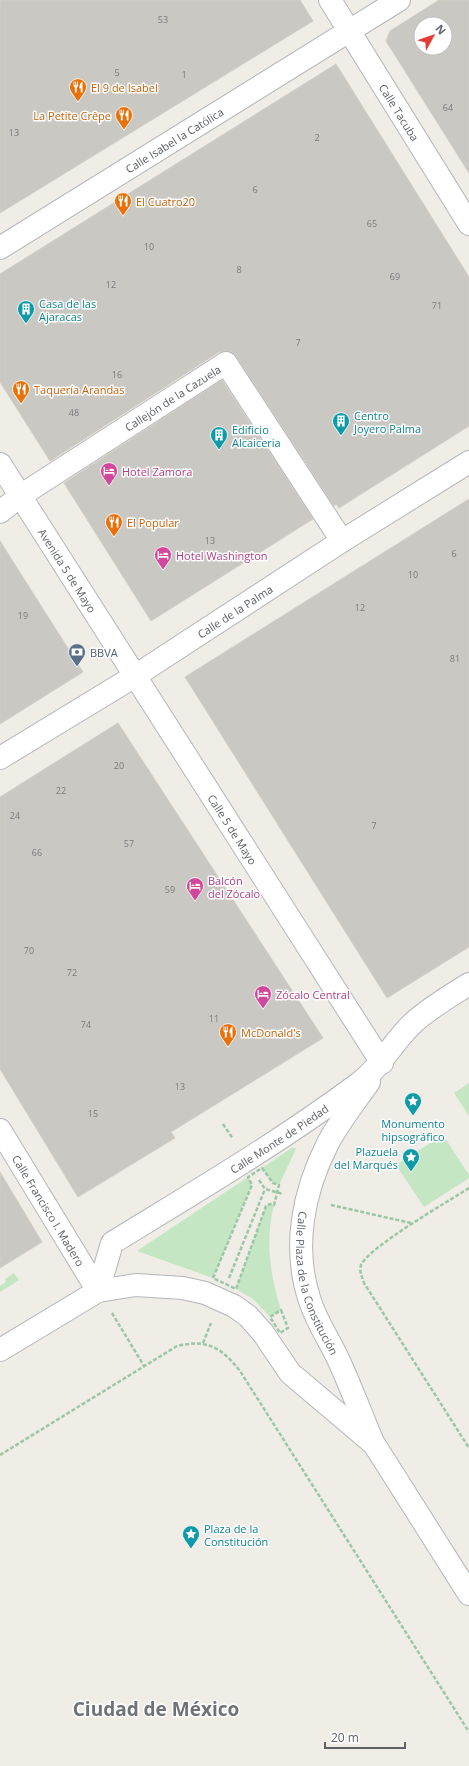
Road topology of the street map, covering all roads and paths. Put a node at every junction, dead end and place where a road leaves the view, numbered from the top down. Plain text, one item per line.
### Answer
1 (330, 0) edge
2 (398, 0) edge
3 (348, 30) junction
4 (469, 224) edge
5 (0, 248) edge
6 (469, 462) edge
7 (0, 464) edge
8 (20, 496) junction
9 (0, 512) edge
10 (342, 541) junction
11 (136, 676) junction
12 (2, 752) edge
13 (469, 984) edge
14 (382, 1063) junction
15 (223, 1124) dead end
16 (0, 1130) edge
17 (250, 1166) junction
18 (469, 1188) edge
19 (265, 1189) junction
20 (277, 1193) junction
21 (307, 1199) junction
22 (412, 1224) junction
23 (98, 1291) junction
24 (224, 1292) junction
25 (203, 1343) junction
26 (0, 1350) edge
27 (144, 1366) junction
28 (374, 1444) junction
29 (469, 1448) edge
30 (0, 1454) edge
31 (469, 1594) edge
32 (469, 1732) edge

1 - 3 street, Calle Tacuba
2 - 3 street, Calle Isabel la Católica
3 - 4 street, Calle Tacuba
3 - 5 street, Calle Isabel la Católica
6 - 10 street, Calle de la Palma
7 - 8 street, Avenida 5 de Mayo
8 - 9 street
8 - 10 street, Callejón de la Cazuela
8 - 11 street, Avenida 5 de Mayo
10 - 11 street, Calle de la Palma
11 - 12 street, Calle de la Palma
11 - 14 street, Calle 5 de Mayo
13 - 14 street, Calle Monte de Piedad
14 - 17 street, Calle Monte de Piedad
14 - 21 street, Calle Plaza de la Constitución
15 - 17 path
16 - 23 street, Calle Francisco I. Madero
17 - 19 path
17 - 20 path
17 - 23 street, Calle Monte de Piedad
17 - 24 path
18 - 22 path
19 - 20 path
19 - 24 path
20 - 21 path
20 - 24 path
21 - 22 path
21 - 28 street, Calle Plaza de la Constitución
22 - 29 path
23 - 24 street
23 - 26 street
23 - 27 path
24 - 25 path
24 - 28 street
25 - 27 path
25 - 32 path
27 - 30 path
28 - 31 street

